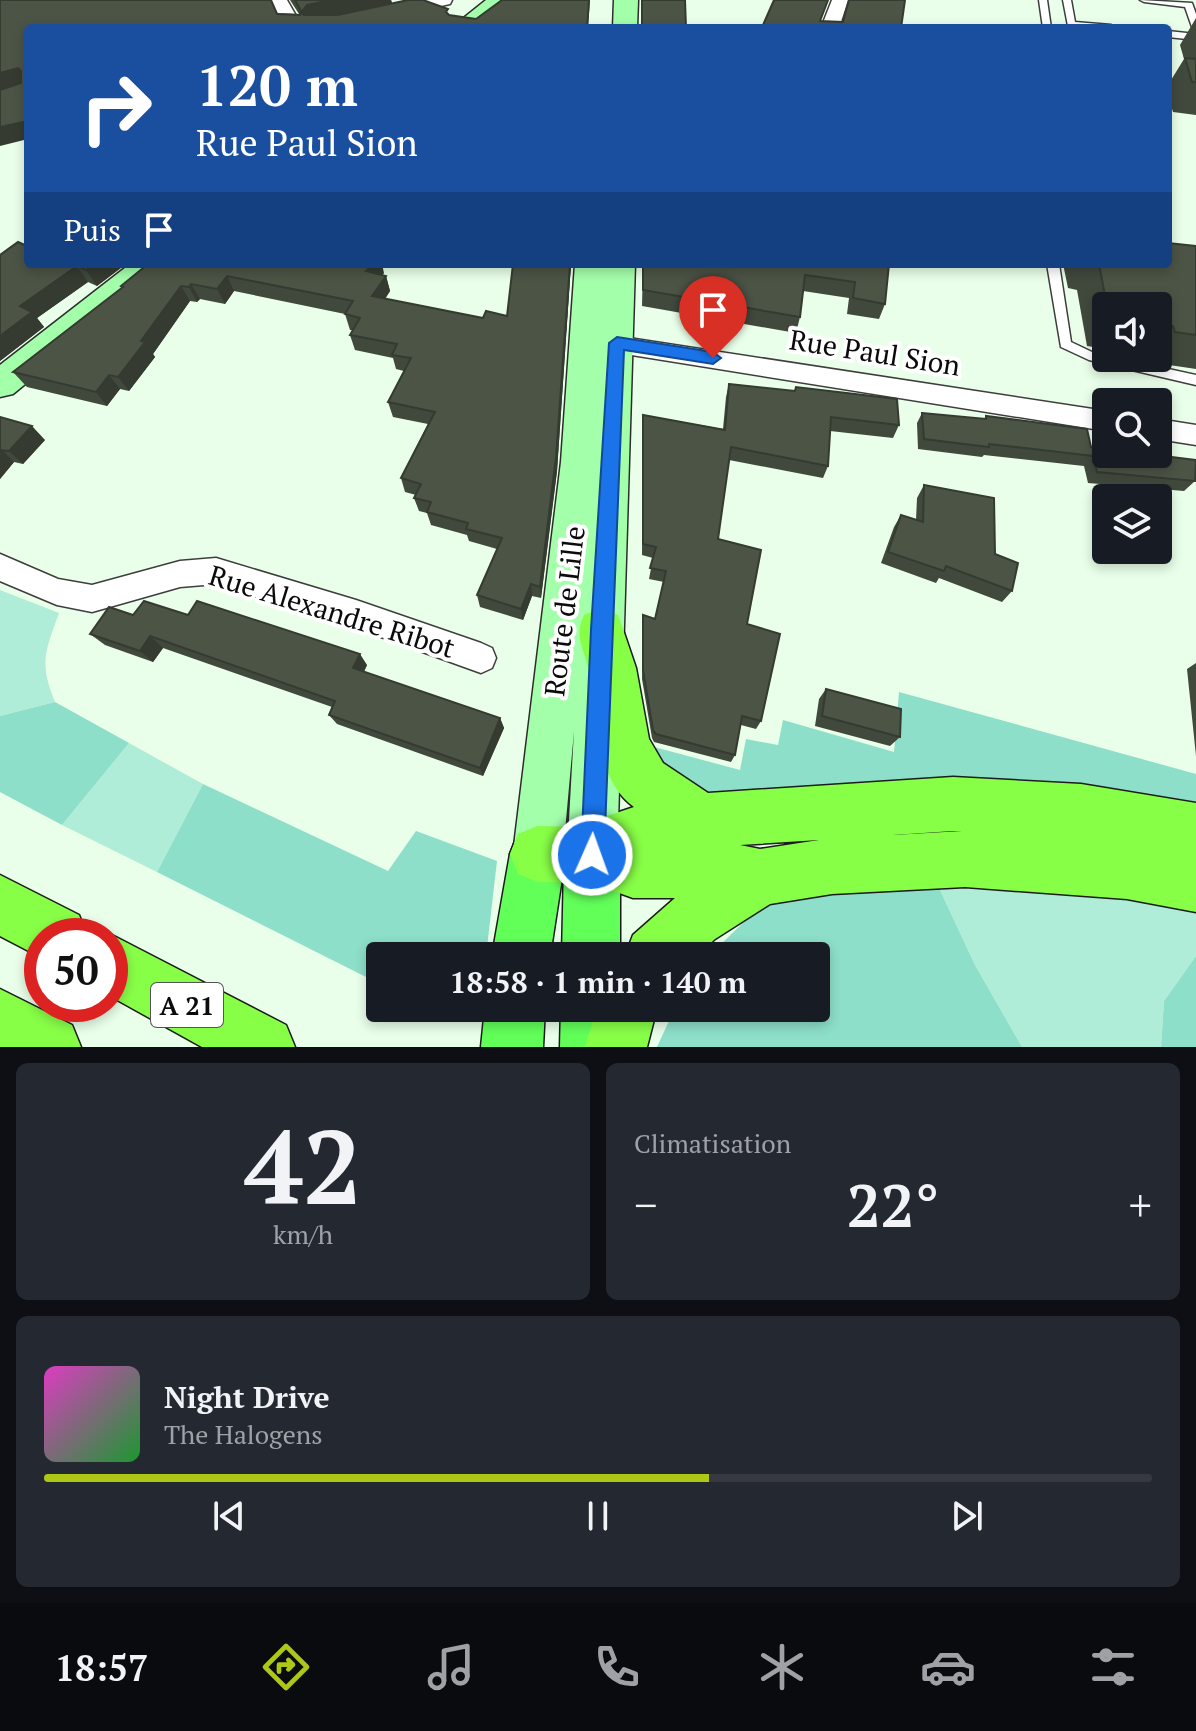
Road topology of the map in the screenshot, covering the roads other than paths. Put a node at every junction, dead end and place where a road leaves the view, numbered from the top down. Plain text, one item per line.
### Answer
1 (279, 0) edge
2 (444, 0) edge
3 (603, 0) edge
4 (617, 0) edge
5 (626, 0) edge
6 (840, 0) edge
7 (1043, 0) edge
8 (1067, 0) edge
9 (1144, 0) edge
10 (490, 3) edge
11 (292, 24) edge
12 (336, 24) edge
13 (467, 24) edge
14 (603, 24) edge
15 (614, 24) edge
16 (625, 24) edge
17 (831, 24) edge
18 (1046, 24) edge
19 (1071, 24) edge
20 (1196, 27) edge
21 (1172, 34) edge
22 (1196, 37) edge
23 (146, 268) edge
24 (592, 268) edge
25 (606, 268) edge
26 (618, 268) edge
27 (1054, 268) edge
28 (607, 331) junction
29 (1196, 380) edge
30 (0, 384) edge
31 (1092, 418) edge
32 (1172, 431) edge
33 (1196, 435) edge
34 (0, 567) edge
35 (601, 630) junction
36 (481, 658) dead end
37 (701, 821) junction
38 (1196, 830) edge
39 (565, 855) junction
40 (760, 877) junction
41 (1196, 884) edge
42 (0, 904) edge
43 (25, 918) edge
44 (527, 942) edge
45 (587, 942) edge
46 (670, 942) edge
47 (128, 974) edge
48 (0, 1020) edge
49 (514, 1022) edge
50 (591, 1022) edge
51 (623, 1022) edge
52 (50, 1047) edge
53 (264, 1047) edge
54 (512, 1047) edge
55 (591, 1047) edge
56 (616, 1047) edge

1 - 11 street
2 - 12 street
3 - 14 main road
4 - 15 lane
5 - 16 main road
6 - 17 street
7 - 18 lane
8 - 19 lane
9 - 20 lane
10 - 13 main road
21 - 22 lane
23 - 30 main road
24 - 28 main road, Route de Lille
25 - 28 lane
26 - 28 main road, Route de Lille
27 - 29 lane
28 - 31 street, Rue Paul Sion
28 - 35 main road, Route de Lille
28 - 39 main road, Route de Lille
32 - 33 street
34 - 36 street, Rue Alexandre Ribot
35 - 37 highway
35 - 39 main road, Route de Lille
37 - 38 highway
37 - 39 highway
39 - 40 highway
39 - 44 main road, Route de Lille
39 - 45 main road, Route de Lille
40 - 41 highway
40 - 46 highway
42 - 43 highway
47 - 53 highway, A 21
48 - 52 highway
49 - 54 main road
50 - 55 main road
51 - 56 highway

